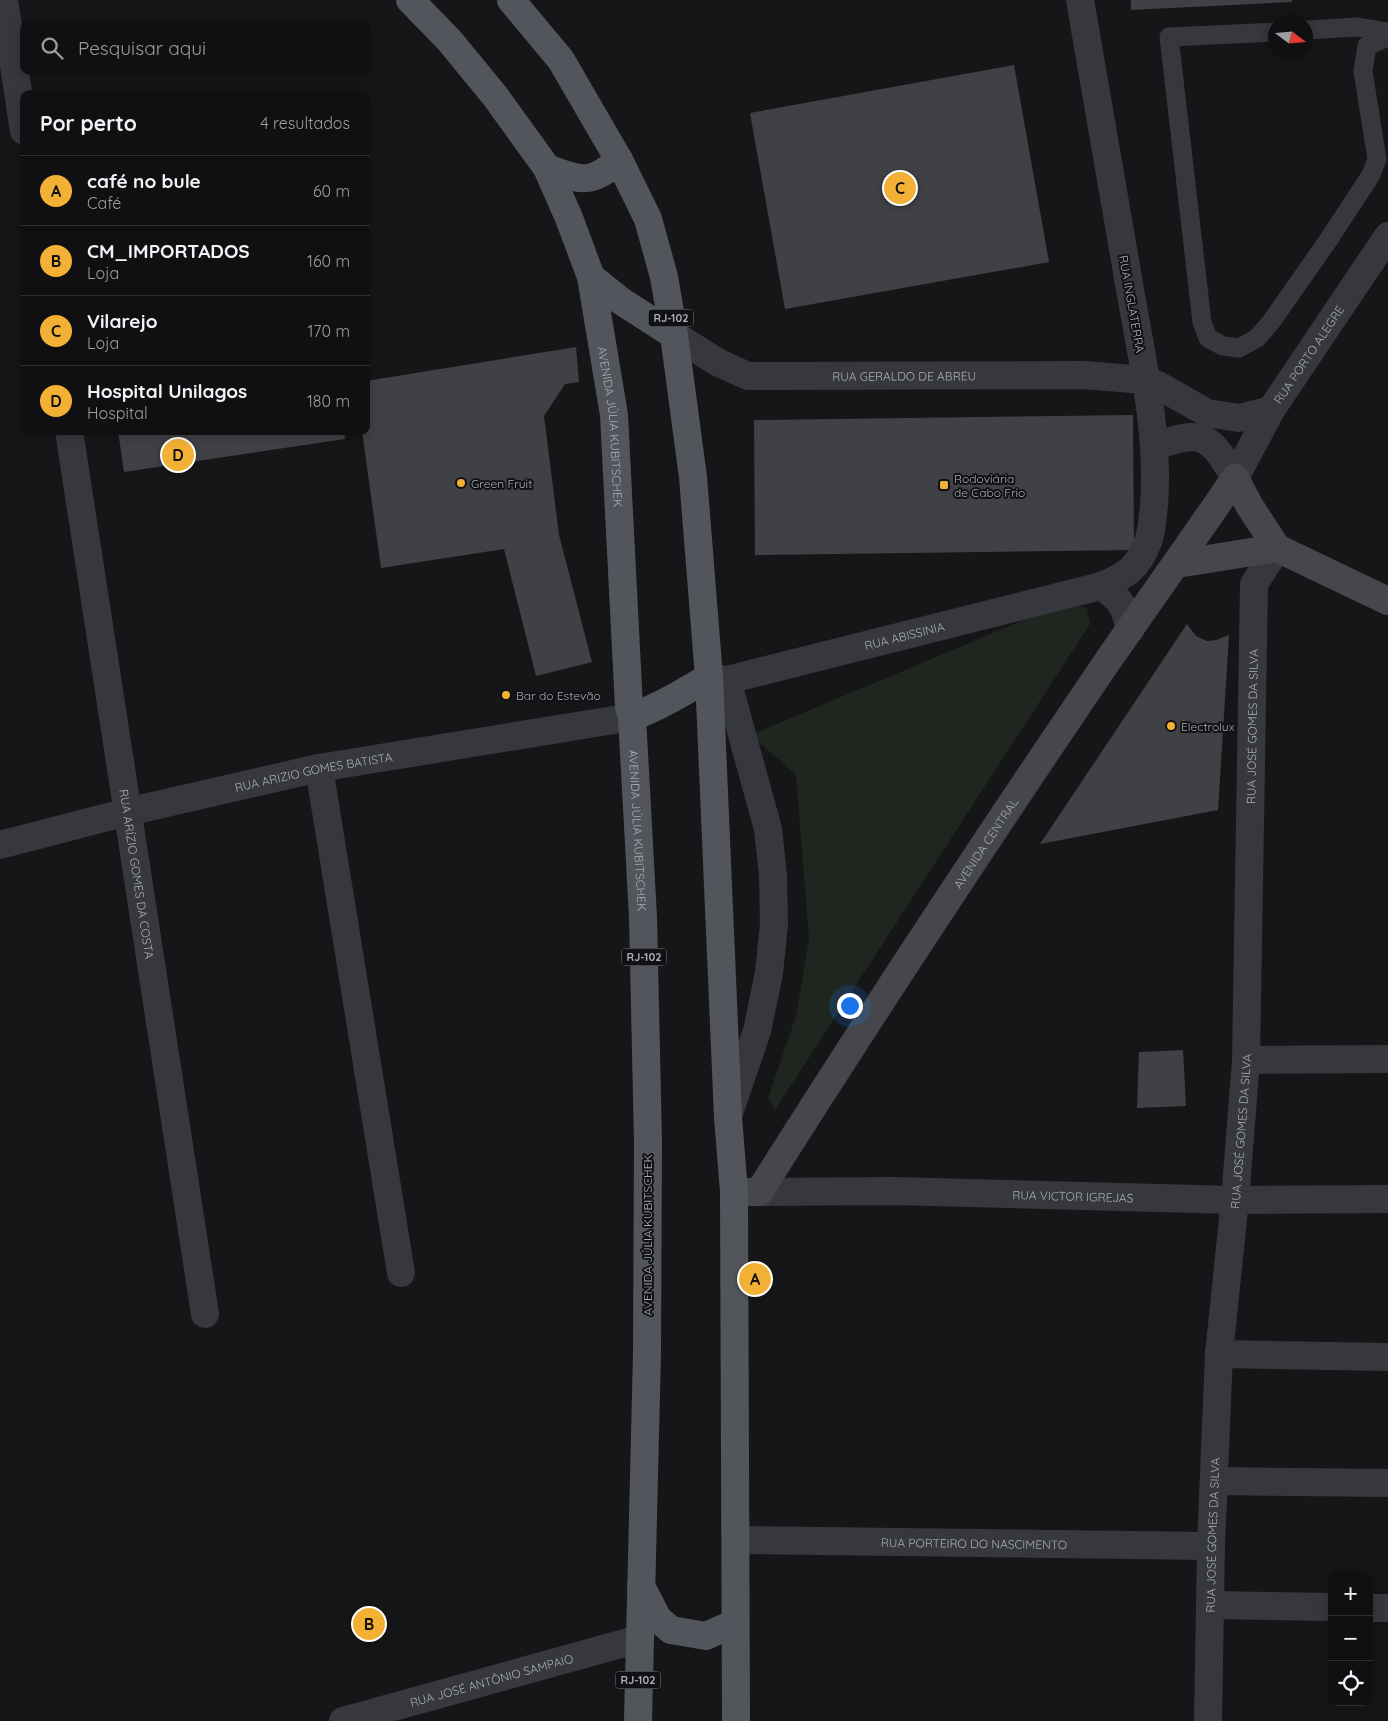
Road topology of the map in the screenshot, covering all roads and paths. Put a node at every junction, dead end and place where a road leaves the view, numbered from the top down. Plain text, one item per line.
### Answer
1 (4, 0) edge
2 (410, 0) edge
3 (511, 0) edge
4 (1080, 0) edge
5 (1313, 30) edge
6 (1268, 32) edge
7 (1388, 32) edge
8 (1388, 37) edge
9 (20, 106) edge
10 (619, 160) junction
11 (547, 168) junction
12 (1388, 236) edge
13 (592, 277) junction
14 (674, 335) junction
15 (1145, 380) junction
16 (1271, 410) junction
17 (70, 435) edge
18 (1154, 447) junction
19 (1234, 478) junction
20 (1277, 548) junction
21 (1177, 564) junction
22 (1100, 586) junction
23 (1388, 601) edge
24 (1130, 630) junction
25 (718, 678) junction
26 (632, 717) junction
27 (319, 768) junction
28 (127, 812) junction
29 (0, 845) edge
30 (1388, 1059) edge
31 (1246, 1060) junction
32 (728, 1117) junction
33 (746, 1192) junction
34 (1388, 1199) edge
35 (1235, 1200) junction
36 (401, 1273) dead end
37 (205, 1314) dead end
38 (1220, 1354) junction
39 (1388, 1357) edge
40 (1215, 1481) junction
41 (1388, 1483) edge
42 (736, 1540) junction
43 (1211, 1546) junction
44 (641, 1585) junction
45 (1211, 1605) junction
46 (1328, 1607) edge
47 (1373, 1608) edge
48 (1388, 1608) edge
49 (735, 1624) junction
50 (671, 1630) junction
51 (639, 1639) junction
52 (346, 1720) edge
53 (638, 1721) edge
54 (736, 1721) edge
55 (1208, 1721) edge

1 - 9 street
2 - 11 main road, AVENIDA JÚLIA KUBITSCHEK / RJ-102
3 - 10 main road, RJ-102
4 - 15 street, RUA INGLATERRA
5 - 7 lane
6 - 8 lane
10 - 11 main road
10 - 14 main road, RJ-102
11 - 13 main road, AVENIDA JÚLIA KUBITSCHEK / RJ-102
12 - 16 street, RUA PORTO ALEGRE
13 - 14 main road
13 - 26 main road, AVENIDA JÚLIA KUBITSCHEK / RJ-102
14 - 15 street, RUA GERALDO DE ABREU
14 - 25 main road, RJ-102
15 - 16 street, RUA GERALDO DE ABREU
15 - 18 street, RUA INGLATERRA
16 - 19 street, RUA PORTO ALEGRE
17 - 28 street, RUA ARÍZIO GOMES DA COSTA
18 - 19 street
18 - 22 street, RUA INGLATERRA
19 - 20 street
19 - 21 street, AVENIDA CENTRAL
20 - 21 street
20 - 23 street
20 - 31 street, RUA JOSÉ GOMES DA SILVA
21 - 24 street, AVENIDA CENTRAL
22 - 24 street
22 - 25 street, RUA ABISSINIA
24 - 33 street, AVENIDA CENTRAL
25 - 26 main road
25 - 32 main road, RJ-102
25 - 32 street
26 - 27 street, RUA ARIZIO GOMES BATISTA
26 - 44 main road, AVENIDA JÚLIA KUBITSCHEK / RJ-102
27 - 28 street, RUA ARIZIO GOMES BATISTA
27 - 36 street
28 - 29 street, RUA ARIZIO GOMES BATISTA
28 - 37 street, RUA ARÍZIO GOMES DA COSTA
30 - 31 street
31 - 35 street, RUA JOSÉ GOMES DA SILVA
32 - 33 main road, RJ-102
33 - 35 street, RUA VICTOR IGREJAS
33 - 42 main road, RJ-102
34 - 35 street, RUA VICTOR IGREJAS
35 - 38 street, RUA JOSÉ GOMES DA SILVA
38 - 39 street
38 - 40 street, RUA JOSÉ GOMES DA SILVA
40 - 41 street
40 - 43 street, RUA JOSÉ GOMES DA SILVA
42 - 43 street, RUA PORTEIRO DO NASCIMENTO
42 - 49 main road, RJ-102
43 - 45 street, RUA JOSÉ GOMES DA SILVA
44 - 50 main road
44 - 51 main road, AVENIDA JÚLIA KUBITSCHEK / RJ-102
45 - 46 street
45 - 55 street, RUA JOSÉ GOMES DA SILVA
47 - 48 street
49 - 50 main road
49 - 54 main road, RJ-102
50 - 51 main road
51 - 52 street, RUA JOSÉ ANTÔNIO SAMPAIO
51 - 53 main road, AVENIDA JÚLIA KUBITSCHEK / RJ-102

